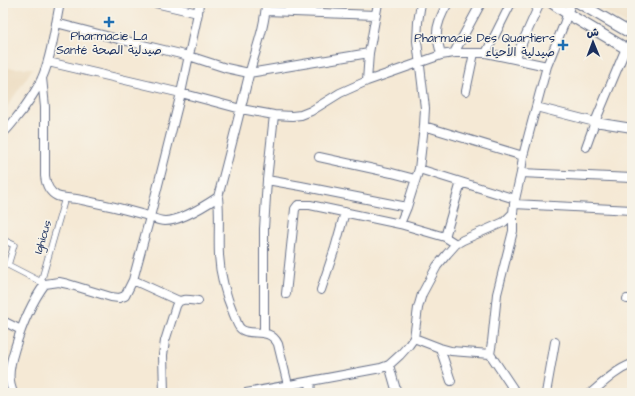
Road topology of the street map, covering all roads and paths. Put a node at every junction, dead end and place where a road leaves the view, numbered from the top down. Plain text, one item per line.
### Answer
1 (60, 3) edge
2 (155, 3) edge
3 (199, 3) edge
4 (378, 3) edge
5 (421, 3) edge
6 (448, 3) edge
7 (481, 3) edge
8 (511, 3) edge
9 (540, 3) edge
10 (552, 3) edge
11 (571, 3) edge
12 (579, 3) edge
13 (166, 4) edge
14 (266, 7) edge
15 (198, 13) junction
16 (568, 14) junction
17 (376, 15) junction
18 (56, 23) junction
19 (632, 34) edge
20 (629, 50) edge
21 (368, 53) junction
22 (454, 53) junction
23 (474, 53) junction
24 (486, 53) junction
25 (441, 55) junction
26 (189, 56) junction
27 (515, 59) junction
28 (48, 62) junction
29 (420, 62) junction
30 (547, 66) junction
31 (249, 73) junction
32 (42, 78) junction
33 (367, 81) junction
34 (466, 91) dead end
35 (182, 93) junction
36 (536, 107) junction
37 (241, 109) junction
38 (274, 115) junction
39 (595, 122) junction
40 (424, 126) junction
41 (632, 128) edge
42 (3, 132) edge
43 (586, 147) dead end
44 (523, 156) junction
45 (319, 158) dead end
46 (419, 169) junction
47 (521, 173) junction
48 (632, 178) edge
49 (415, 179) junction
50 (267, 180) junction
51 (461, 182) junction
52 (218, 197) junction
53 (65, 198) junction
54 (514, 202) junction
55 (407, 207) junction
56 (632, 210) edge
57 (345, 212) junction
58 (513, 213) junction
59 (150, 217) junction
60 (400, 224) junction
61 (445, 237) junction
62 (3, 240) edge
63 (456, 244) junction
64 (133, 280) junction
65 (43, 283) junction
66 (322, 290) dead end
67 (286, 294) dead end
68 (179, 301) junction
69 (198, 301) dead end
70 (3, 321) edge
71 (21, 330) junction
72 (264, 333) junction
73 (414, 338) junction
74 (555, 342) dead end
75 (440, 348) junction
76 (490, 354) junction
77 (389, 364) junction
78 (632, 364) edge
79 (311, 381) junction
80 (451, 381) dead end
81 (6, 382) edge
82 (288, 385) junction
83 (13, 393) edge
84 (164, 393) edge
85 (246, 393) edge
86 (310, 393) edge
87 (397, 393) edge
88 (516, 393) edge
89 (546, 393) edge
90 (591, 393) edge

1 - 18 street
2 - 13 street
3 - 15 street
4 - 17 street
5 - 29 street
6 - 25 street
7 - 22 street
8 - 24 street
9 - 27 street
10 - 16 street
11 - 16 street
12 - 19 street
13 - 15 street
14 - 17 street
14 - 31 street
15 - 26 street
16 - 20 street
16 - 30 street
17 - 21 street
18 - 26 street
18 - 28 street
20 - 39 street
21 - 31 street
21 - 33 street
22 - 23 street
22 - 25 street
23 - 24 street
23 - 34 street
24 - 27 street
25 - 29 street
26 - 31 street
26 - 35 street
27 - 30 street
28 - 32 street
28 - 35 street
29 - 33 street
29 - 40 street
30 - 36 street
31 - 37 street
32 - 42 street
32 - 53 street
33 - 38 street
35 - 37 street
35 - 59 street
36 - 39 street
36 - 44 street
37 - 38 street
37 - 52 street
38 - 50 street
39 - 41 street
39 - 43 street
40 - 44 street
40 - 46 street
44 - 47 street
45 - 49 street
46 - 49 street
46 - 51 street
47 - 48 street
47 - 54 street
49 - 55 street
50 - 55 street
50 - 72 street
51 - 54 street
51 - 61 street
52 - 59 street
52 - 72 street
53 - 59 street
53 - 65 street, Ighious
54 - 56 street
54 - 58 street
55 - 60 street
57 - 60 street
57 - 66 street
57 - 67 street
58 - 63 street
58 - 76 street
59 - 64 street
60 - 61 street
61 - 63 street
62 - 65 street
63 - 73 street
64 - 65 street
64 - 68 street
65 - 71 street
68 - 69 street
68 - 84 street
70 - 71 street
71 - 81 street
72 - 82 street
73 - 75 street
73 - 77 street
74 - 89 street
75 - 76 street
75 - 80 street
76 - 88 street
77 - 79 street
77 - 87 street
78 - 90 street
79 - 82 street
79 - 86 street
81 - 83 street
82 - 85 street

